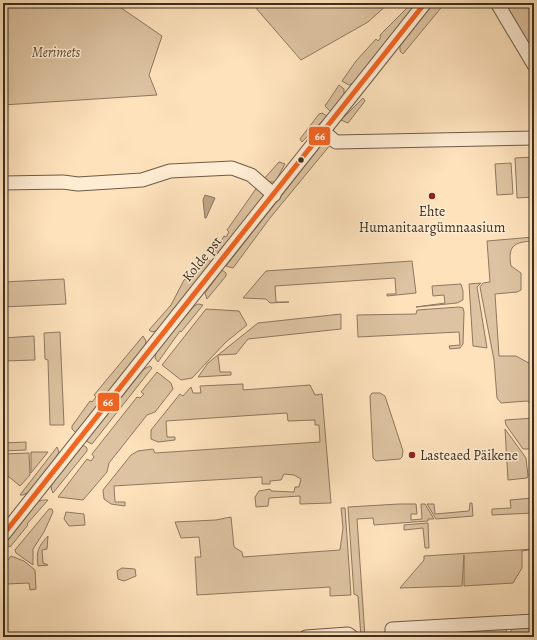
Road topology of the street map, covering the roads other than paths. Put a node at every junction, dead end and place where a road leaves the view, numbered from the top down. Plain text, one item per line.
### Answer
1 (425, 3) edge
2 (497, 3) edge
3 (534, 64) edge
4 (324, 132) junction
5 (534, 138) edge
6 (3, 183) edge
7 (274, 195) junction
8 (3, 535) edge
9 (534, 621) edge
10 (306, 637) edge
11 (352, 637) edge
12 (392, 637) edge

1 - 4 street, Kolde pst
2 - 3 street
4 - 5 street
4 - 7 street, Kolde pst
6 - 7 street
7 - 8 street, Kolde pst
9 - 12 street
10 - 11 street

